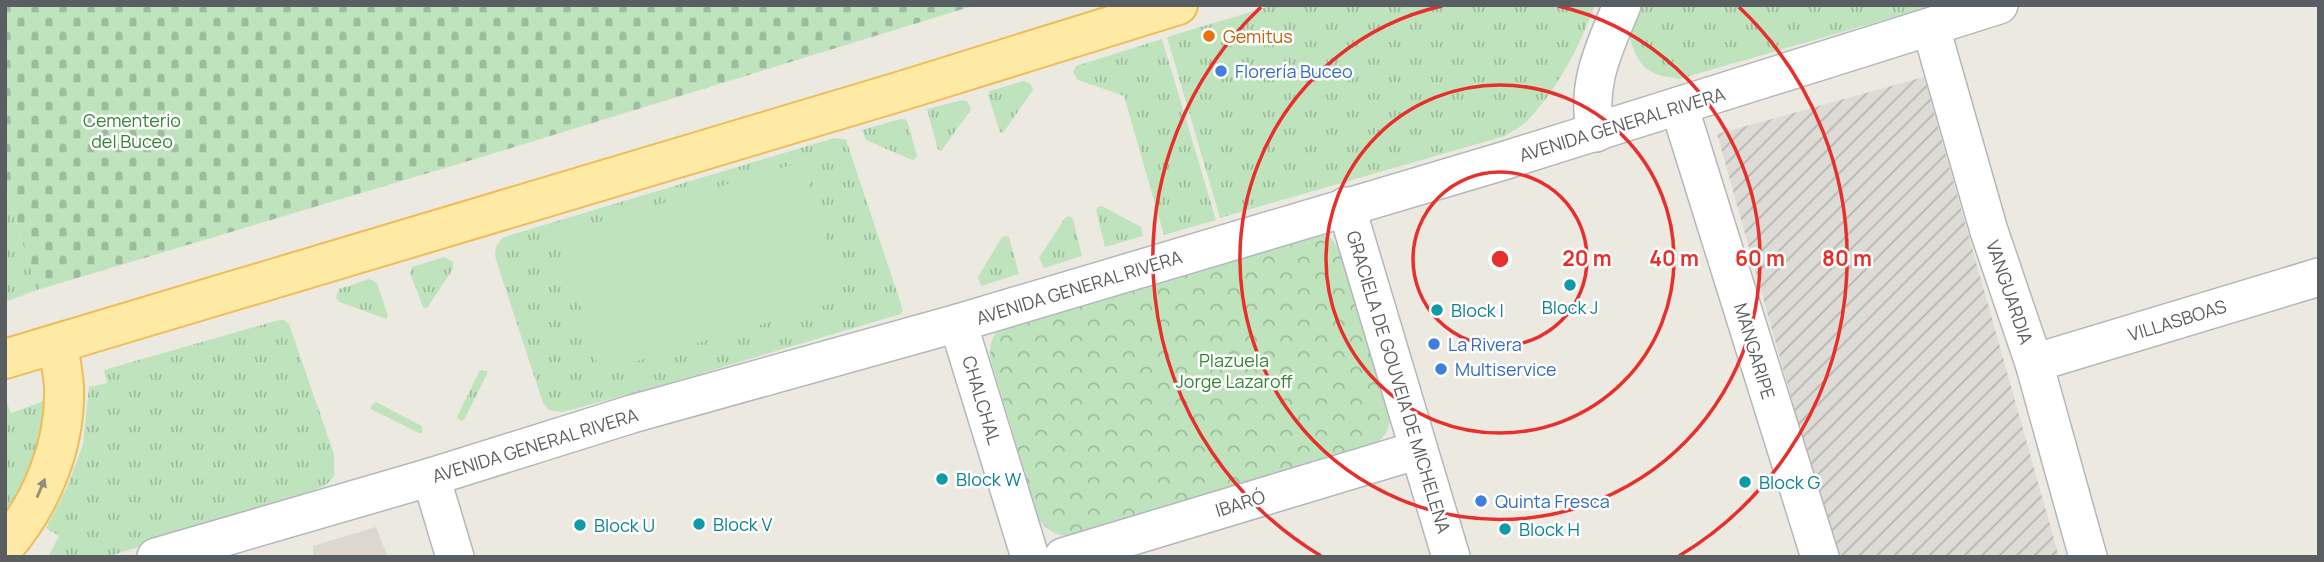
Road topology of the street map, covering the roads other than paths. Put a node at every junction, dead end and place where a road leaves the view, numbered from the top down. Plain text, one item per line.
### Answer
1 (1178, 5) edge
2 (1622, 5) edge
3 (1999, 5) edge
4 (1931, 28) junction
5 (1679, 106) junction
6 (1596, 133) junction
7 (1346, 206) junction
8 (2319, 277) edge
9 (958, 323) junction
10 (58, 344) junction
11 (5, 359) edge
12 (2034, 363) junction
13 (1418, 450) junction
14 (431, 477) junction
15 (16, 546) edge
16 (156, 557) edge
17 (455, 557) edge
18 (1030, 557) edge
19 (1063, 557) edge
20 (1451, 557) edge
21 (1820, 557) edge
22 (2088, 557) edge

1 - 10 main road
2 - 6 street
3 - 4 street, AVENIDA GENERAL RIVERA
4 - 5 street, AVENIDA GENERAL RIVERA
4 - 12 street, VANGUARDIA
5 - 6 street, AVENIDA GENERAL RIVERA
5 - 21 street, MANGARIPE
6 - 7 street, AVENIDA GENERAL RIVERA
7 - 9 street, AVENIDA GENERAL RIVERA
7 - 13 street, GRACIELA DE GOUVEIA DE MICHELENA
8 - 12 street, VILLASBOAS
9 - 14 street, AVENIDA GENERAL RIVERA
9 - 18 street, CHALCHAL
10 - 11 main road
15 -> 10 main road
12 - 22 street, VANGUARDIA
13 - 19 street, IBARÓ
13 - 20 street, GRACIELA DE GOUVEIA DE MICHELENA
14 - 16 street, AVENIDA GENERAL RIVERA
14 - 17 street

